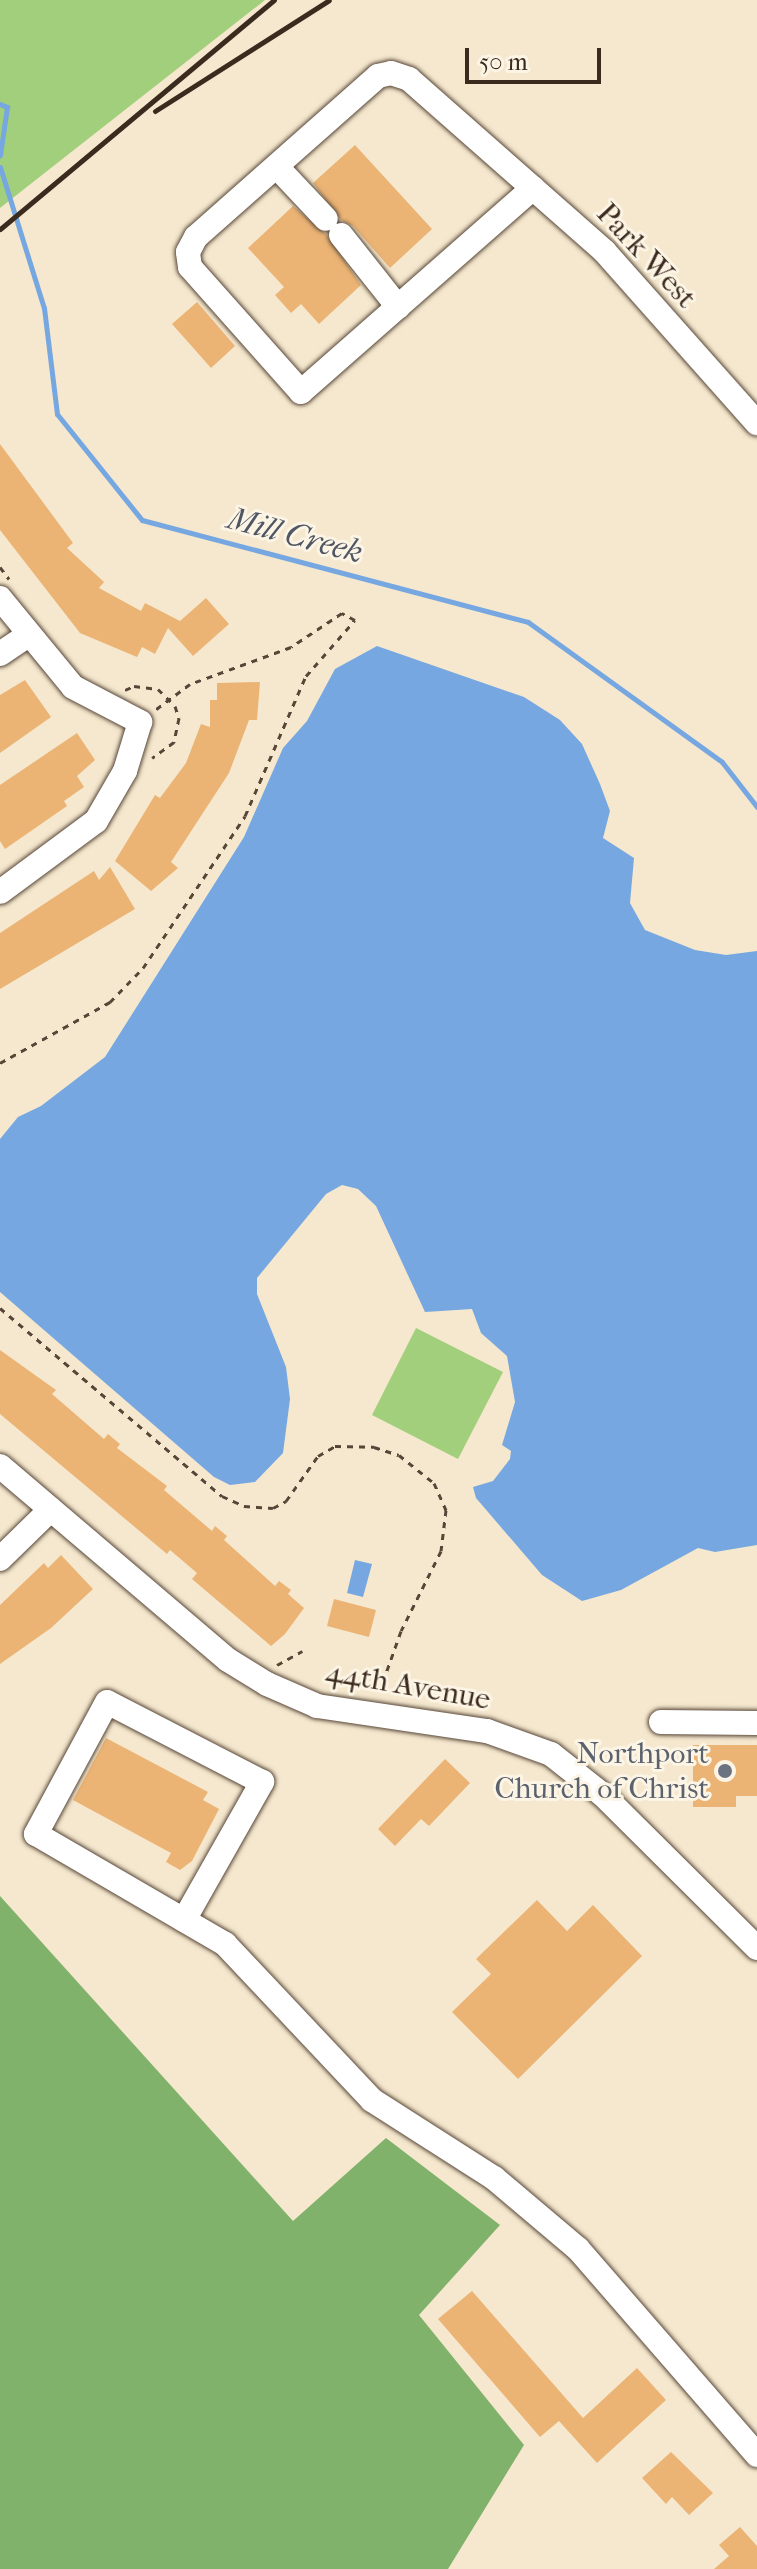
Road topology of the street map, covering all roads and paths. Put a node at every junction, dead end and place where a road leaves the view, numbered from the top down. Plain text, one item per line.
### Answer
1 (277, 167) junction
2 (533, 188) junction
3 (398, 307) junction
4 (757, 423) edge
5 (0, 567) edge
6 (5, 589) edge
7 (28, 635) junction
8 (0, 654) edge
9 (116, 692) dead end
10 (170, 697) junction
11 (140, 722) junction
12 (144, 763) dead end
13 (0, 892) edge
14 (0, 1063) edge
15 (0, 1308) edge
16 (0, 1466) edge
17 (51, 1509) junction
18 (0, 1559) edge
19 (385, 1676) dead end
20 (661, 1722) dead end
21 (757, 1723) edge
22 (184, 1920) junction
23 (757, 1948) edge
24 (757, 2455) edge

1 - 2 street, Park West
1 - 3 street
1 - 3 street
2 - 3 street
2 - 4 street, Park West
5 - 6 path
6 - 7 street
7 - 8 street
7 - 11 street
9 - 10 path
10 - 11 path
10 - 12 path
10 - 14 path
11 - 13 street
15 - 19 path
16 - 17 street, 44th Avenue
17 - 18 street
17 - 23 street, 44th Avenue
20 - 21 street
22 - 22 street
22 - 24 street

